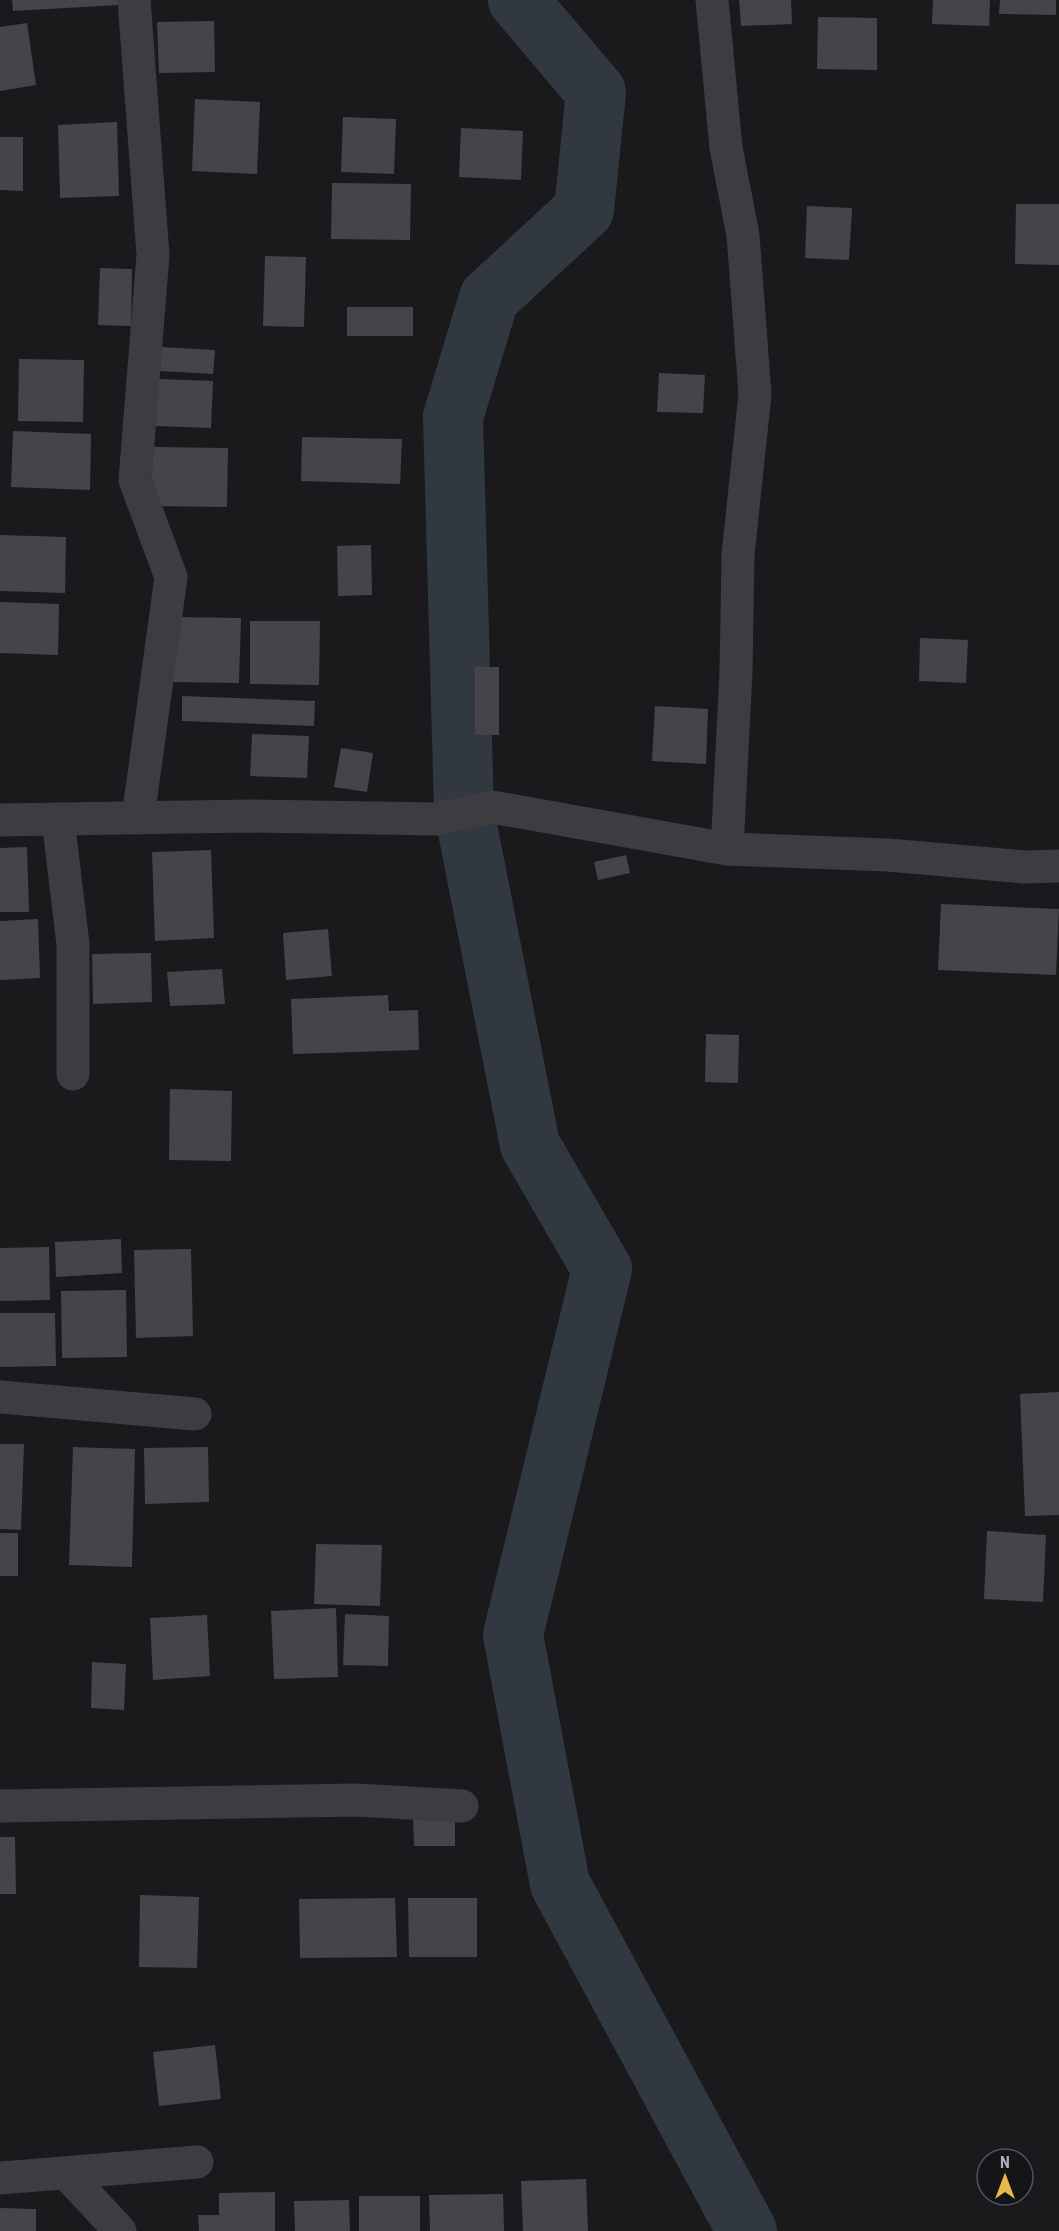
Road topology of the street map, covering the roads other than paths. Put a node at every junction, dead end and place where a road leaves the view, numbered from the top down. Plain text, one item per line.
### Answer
1 (134, 0) edge
2 (712, 0) edge
3 (138, 818) junction
4 (58, 819) junction
5 (0, 820) edge
6 (727, 849) junction
7 (1059, 866) edge
8 (72, 1074) dead end
9 (0, 1397) edge
10 (195, 1414) dead end
11 (0, 1806) edge
12 (462, 1806) dead end
13 (197, 2162) dead end
14 (67, 2174) junction
15 (0, 2178) edge
16 (120, 2231) edge

1 - 3 street
2 - 6 street
3 - 4 street
3 - 6 street
4 - 5 street
4 - 8 street
6 - 7 street
9 - 10 street
11 - 12 street
13 - 14 street
14 - 15 street
14 - 16 street

